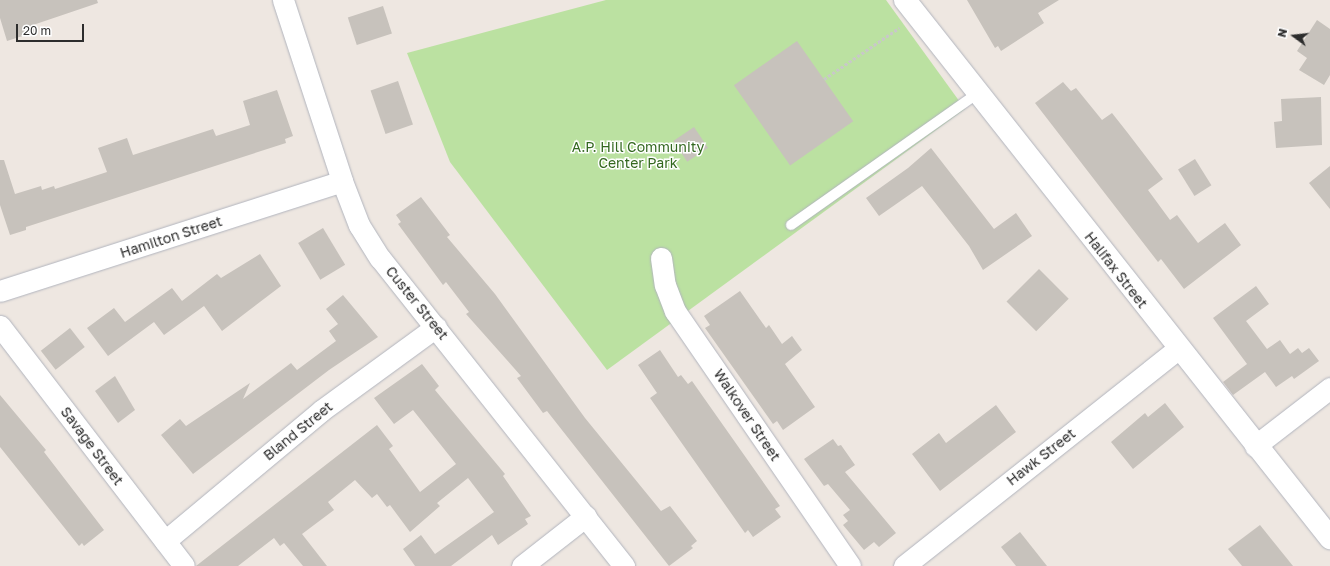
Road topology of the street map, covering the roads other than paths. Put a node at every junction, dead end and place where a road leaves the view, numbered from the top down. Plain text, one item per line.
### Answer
1 (283, 0) edge
2 (910, 8) edge
3 (977, 94) junction
4 (342, 180) junction
5 (791, 225) dead end
6 (661, 258) dead end
7 (0, 291) edge
8 (0, 326) edge
9 (436, 327) junction
10 (1178, 348) junction
11 (1330, 388) edge
12 (1255, 446) junction
13 (586, 516) junction
14 (1330, 538) edge
15 (165, 541) junction
16 (184, 566) edge
17 (522, 566) edge
18 (624, 566) edge
19 (850, 566) edge
20 (904, 566) edge

1 - 4 street, Custer Street
2 - 3 main road, Halifax Street
3 - 5 lane
3 - 10 main road, Halifax Street
4 - 7 street, Hamilton Street
4 - 9 street, Custer Street
6 - 19 street, Walkover Street
8 - 15 street, Savage Street
9 - 13 street, Custer Street
9 - 15 street, Bland Street
10 - 12 main road, Halifax Street
10 - 20 street, Hawk Street
11 - 12 street
12 - 14 main road, Halifax Street
13 - 17 street
13 - 18 street, Custer Street
15 - 16 street, Savage Street

